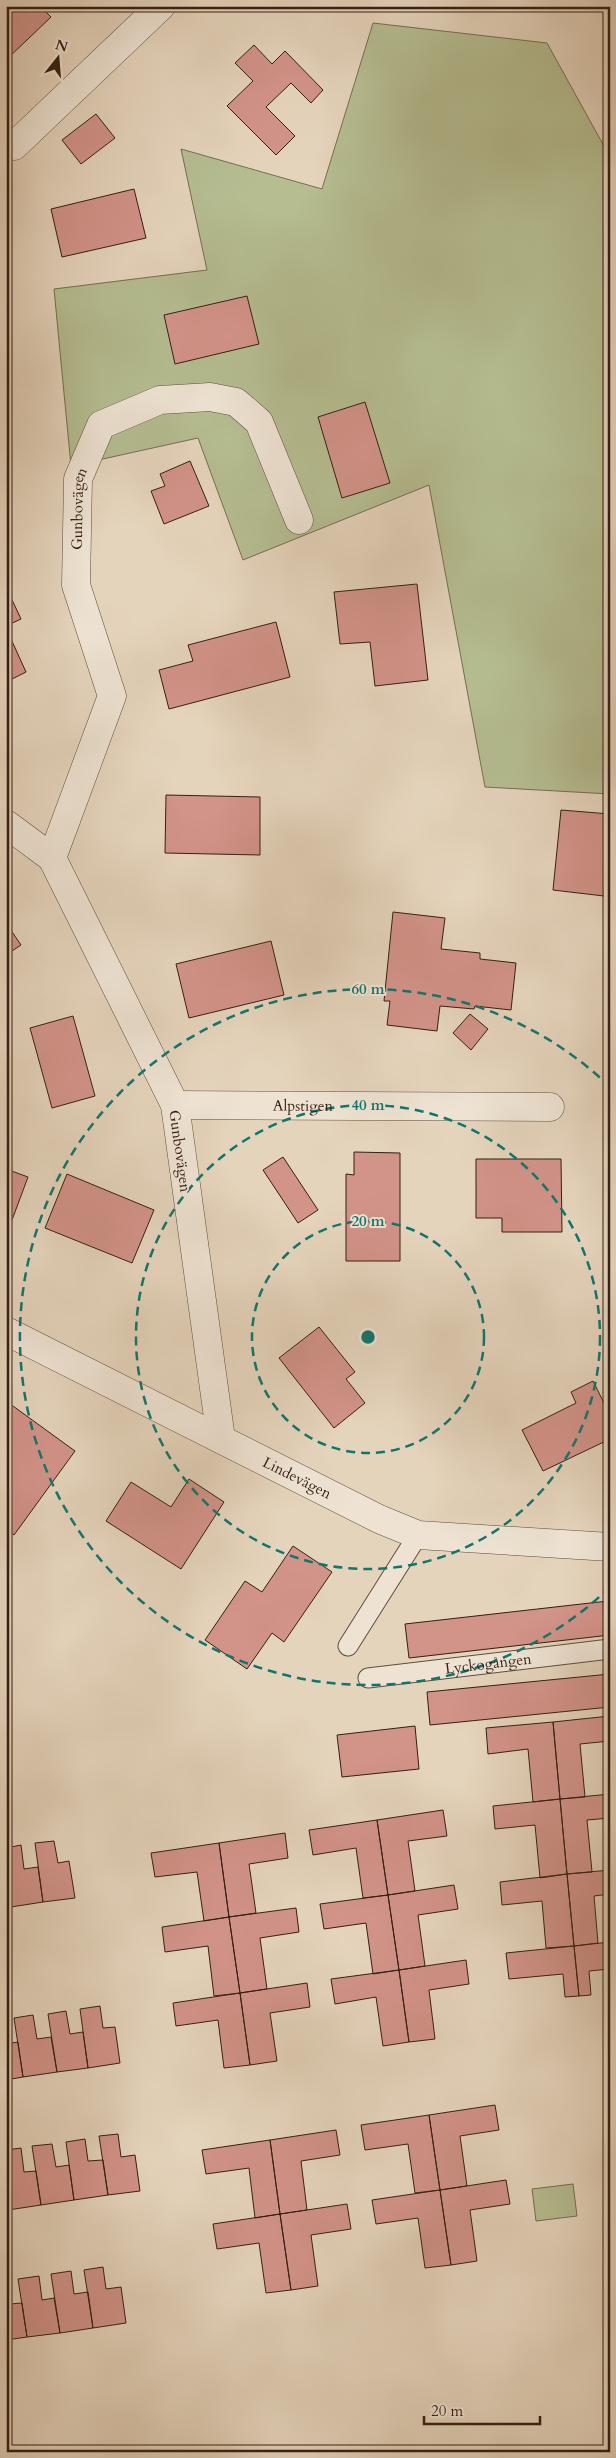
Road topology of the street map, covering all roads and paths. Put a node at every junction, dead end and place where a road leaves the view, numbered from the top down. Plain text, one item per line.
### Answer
1 (161, 6) edge
2 (14, 146) dead end
3 (299, 520) dead end
4 (6, 824) edge
5 (52, 858) junction
6 (175, 1105) junction
7 (550, 1107) dead end
8 (6, 1331) edge
9 (221, 1439) junction
10 (418, 1535) junction
11 (610, 1547) edge
12 (348, 1646) dead end
13 (610, 1650) edge
14 (368, 1678) dead end

1 - 2 street
3 - 5 street, Gunbovägen
4 - 5 street, Gunbovägen
5 - 6 street, Gunbovägen
6 - 7 street, Alpstigen
6 - 9 street, Gunbovägen
8 - 9 street, Lindevägen
9 - 10 street, Lindevägen
10 - 11 street, Lindevägen
10 - 12 lane
13 - 14 lane, Lyckogången

